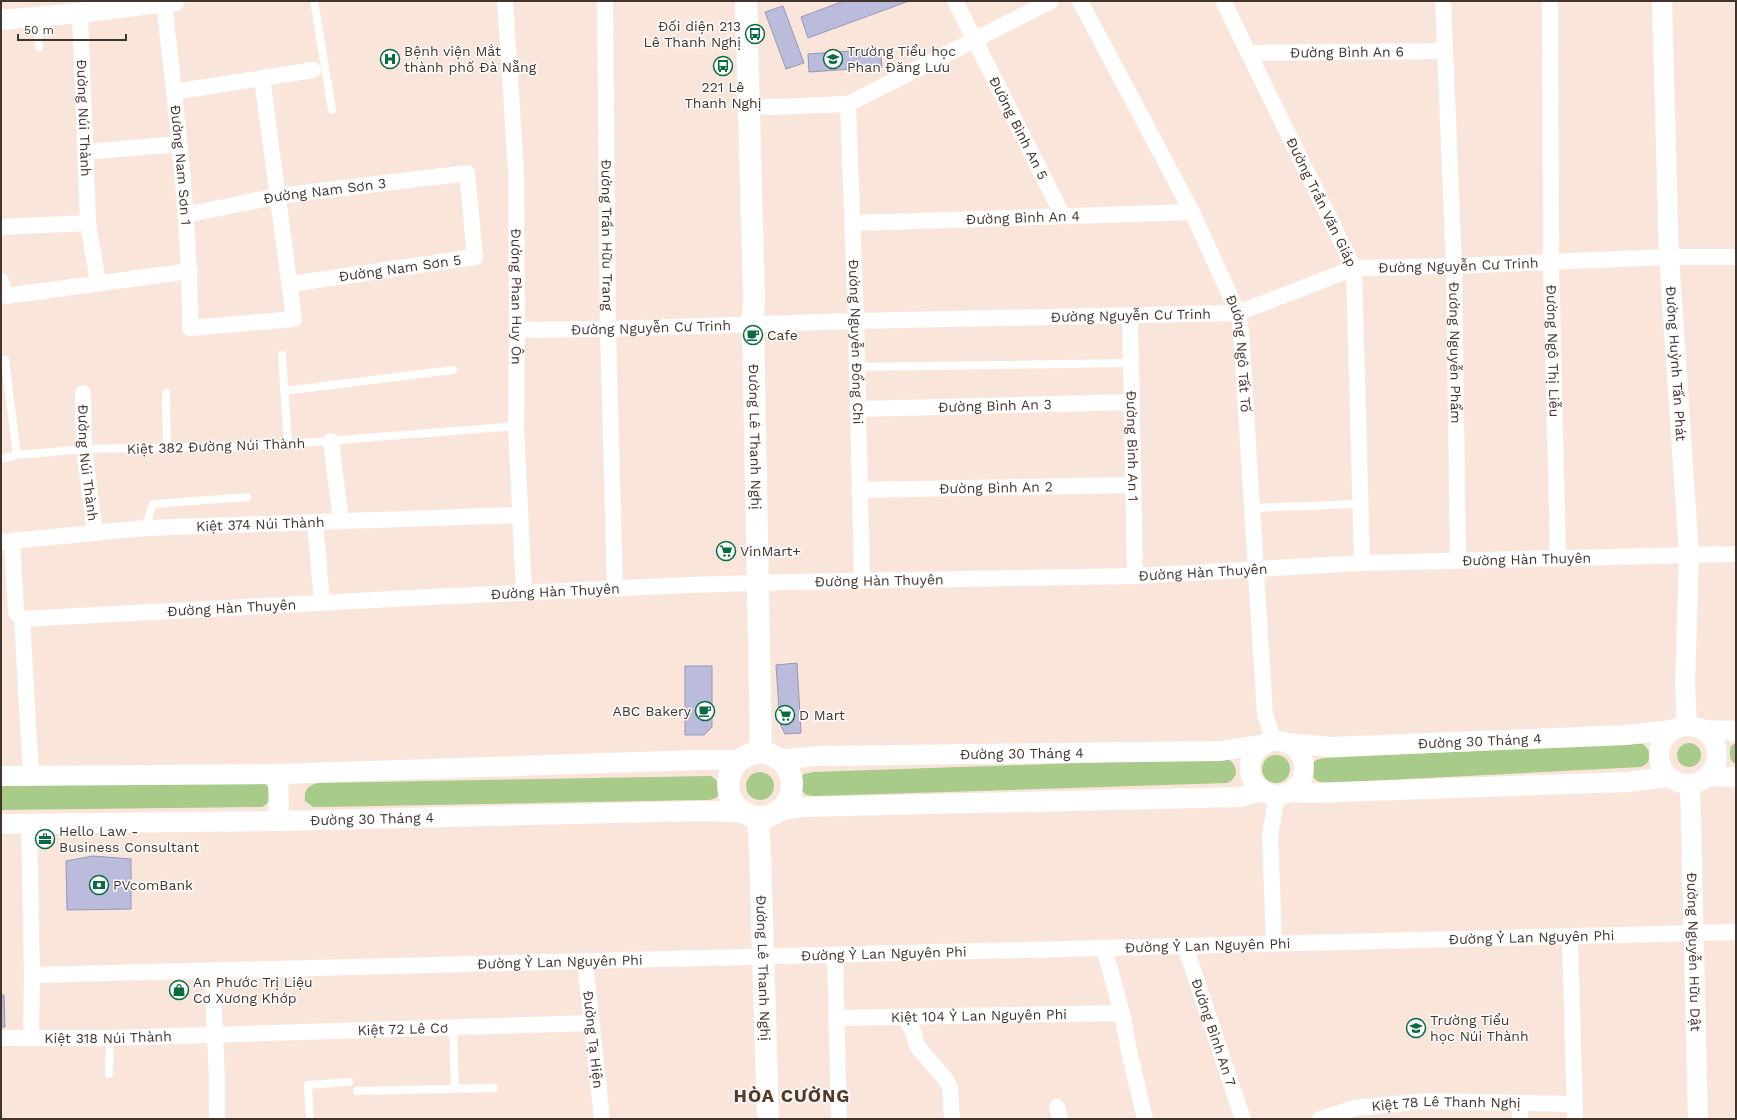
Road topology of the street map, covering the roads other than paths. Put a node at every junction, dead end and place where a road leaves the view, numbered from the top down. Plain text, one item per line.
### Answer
1 (314, 1) edge
2 (505, 1) edge
3 (605, 1) edge
4 (746, 1) edge
5 (955, 1) edge
6 (1051, 1) edge
7 (1080, 1) edge
8 (1223, 1) edge
9 (1443, 1) edge
10 (1550, 1) edge
11 (1662, 1) edge
12 (169, 2) edge
13 (80, 13) junction
14 (37, 17) junction
15 (1, 20) edge
16 (975, 39) junction
17 (38, 47) dead end
18 (1445, 51) junction
19 (1248, 53) junction
20 (313, 70) dead end
21 (262, 78) junction
22 (174, 92) junction
23 (848, 104) junction
24 (749, 106) junction
25 (332, 110) dead end
26 (179, 144) junction
27 (86, 152) junction
28 (467, 173) joint
29 (278, 196) junction
30 (1192, 212) junction
31 (185, 215) junction
32 (1063, 216) junction
33 (88, 223) junction
34 (853, 223) junction
35 (1, 227) edge
36 (1669, 257) junction
37 (1736, 257) edge
38 (1550, 262) junction
39 (1454, 266) junction
40 (1354, 268) junction
41 (190, 271) junction
42 (98, 283) junction
43 (290, 284) junction
44 (3, 291) edge
45 (1238, 314) junction
46 (1130, 315) junction
47 (856, 321) junction
48 (753, 326) junction
49 (608, 329) junction
50 (517, 330) junction
51 (282, 355) dead end
52 (1, 361) edge
53 (1131, 363) junction
54 (857, 367) junction
55 (452, 370) dead end
56 (284, 391) junction
57 (83, 393) dead end
58 (166, 393) dead end
59 (1132, 402) junction
60 (858, 409) junction
61 (516, 426) junction
62 (331, 441) junction
63 (288, 444) junction
64 (167, 448) junction
65 (84, 449) junction
66 (17, 456) junction
67 (1, 459) edge
68 (1132, 485) junction
69 (859, 490) junction
70 (247, 497) dead end
71 (1360, 504) junction
72 (1252, 508) junction
73 (519, 515) junction
74 (341, 521) junction
75 (316, 522) junction
76 (145, 528) junction
77 (95, 533) junction
78 (7, 542) edge
79 (1689, 554) junction
80 (1736, 554) edge
81 (1558, 557) junction
82 (1458, 560) junction
83 (1362, 563) junction
84 (1256, 569) junction
85 (1135, 576) junction
86 (862, 580) junction
87 (758, 583) junction
88 (615, 589) junction
89 (524, 592) junction
90 (322, 602) junction
91 (22, 619) junction
92 (1687, 729) junction
93 (1736, 732) edge
94 (1275, 743) junction
95 (770, 757) junction
96 (740, 760) junction
97 (278, 774) junction
98 (1, 776) edge
99 (31, 776) junction
100 (1709, 776) junction
101 (1668, 777) junction
102 (1736, 777) edge
103 (1690, 784) junction
104 (1276, 793) junction
105 (780, 810) junction
106 (750, 815) junction
107 (279, 821) junction
108 (1, 824) edge
109 (29, 824) junction
110 (1736, 932) edge
111 (1694, 934) junction
112 (1570, 936) junction
113 (1274, 944) junction
114 (1185, 946) junction
115 (1104, 948) junction
116 (835, 955) junction
117 (762, 957) junction
118 (585, 961) junction
119 (212, 970) junction
120 (32, 975) junction
121 (1122, 1013) junction
122 (905, 1017) junction
123 (837, 1018) junction
124 (591, 1023) junction
125 (453, 1027) junction
126 (215, 1035) junction
127 (31, 1037) junction
128 (1, 1038) edge
129 (110, 1038) junction
130 (109, 1074) dead end
131 (349, 1082) dead end
132 (455, 1088) junction
133 (494, 1088) dead end
134 (357, 1090) dead end
135 (1520, 1111) edge
136 (1574, 1111) edge
137 (1326, 1118) edge
138 (217, 1119) edge
139 (303, 1119) edge
140 (310, 1119) edge
141 (602, 1119) edge
142 (768, 1119) edge
143 (839, 1119) edge
144 (952, 1119) edge
145 (1145, 1119) edge
146 (1243, 1119) edge
147 (1698, 1119) edge

1 - 25 lane
2 - 50 street, Đường Phan Huy Ôn
3 - 49 street, Đường Trần Hữu Trang
4 - 24 main road, Đường Lê Thanh Nghị
5 - 16 street, Đường Bình An 5
6 - 16 street
7 - 30 street, Đường Ngô Tất Tố
8 - 19 street, Đường Trần Văn Giáp
9 - 18 street, Đường Nguyễn Phẩm
10 - 38 street, Đường Ngô Thị Liễu
11 - 36 street, Đường Huỳnh Tấn Phát
12 - 13 street
12 - 22 street, Đường Nam Sơn 1
13 - 14 street
13 - 27 street, Đường Núi Thành
14 - 15 street
14 - 17 lane
16 - 23 street
16 - 32 street, Đường Bình An 5
18 - 19 street, Đường Bình An 6
18 - 39 street, Đường Nguyễn Phẩm
19 - 40 street, Đường Trần Văn Giáp
20 - 21 street
21 - 22 street
21 - 29 street
22 - 26 street, Đường Nam Sơn 1
23 - 24 street
23 - 34 street, Đường Nguyễn Đổng Chi
24 - 48 main road, Đường Lê Thanh Nghị
26 - 27 street
26 - 31 street, Đường Nam Sơn 1
27 - 33 street, Đường Núi Thành
28 - 29 street, Đường Nam Sơn 3
28 - 43 street, Đường Nam Sơn 5
29 - 31 street, Đường Nam Sơn 3
29 - 43 street
30 - 32 street, Đường Bình An 4
30 - 45 street, Đường Ngô Tất Tố
31 - 41 street, Đường Nam Sơn 1
32 - 34 street, Đường Bình An 4
33 - 35 street
33 - 42 street, Đường Núi Thành
34 - 47 street, Đường Nguyễn Đổng Chi
36 - 37 street, Đường Nguyễn Cư Trinh
36 - 38 street, Đường Nguyễn Cư Trinh
36 - 79 street, Đường Huỳnh Tấn Phát
38 - 39 street, Đường Nguyễn Cư Trinh
38 - 81 street, Đường Ngô Thị Liễu
39 - 40 street, Đường Nguyễn Cư Trinh
39 - 82 street, Đường Nguyễn Phẩm
40 - 45 street, Đường Nguyễn Cư Trinh
40 - 71 street, Đường Trần Văn Giáp
41 - 42 street
41 - 43 street, Đường Nam Sơn 1
42 - 44 street
45 - 46 street, Đường Nguyễn Cư Trinh
45 - 72 street, Đường Ngô Tất Tố
46 - 47 street, Đường Nguyễn Cư Trinh
46 - 53 street, Đường Bình An 1
47 - 48 street, Đường Nguyễn Cư Trinh
47 - 54 street, Đường Nguyễn Đổng Chi
48 - 49 street, Đường Nguyễn Cư Trinh
48 - 87 main road, Đường Lê Thanh Nghị
49 - 50 street, Đường Nguyễn Cư Trinh
49 - 88 street, Đường Trần Hữu Trang
50 - 61 street, Đường Phan Huy Ôn
51 - 56 lane
52 - 66 lane
53 - 54 lane
53 - 59 street, Đường Bình An 1
54 - 60 street, Đường Nguyễn Đổng Chi
55 - 56 lane
56 - 63 lane
57 - 65 street, Đường Núi Thành
58 - 64 lane
59 - 60 street, Đường Bình An 3
59 - 68 street, Đường Bình An 1
60 - 69 street, Đường Nguyễn Đổng Chi
61 - 62 lane, Kiệt 382 Đường Núi Thành
61 - 73 street, Đường Phan Huy Ôn
62 - 63 lane, Kiệt 382 Đường Núi Thành
62 - 74 street
63 - 64 lane, Kiệt 382 Đường Núi Thành
64 - 65 lane, Kiệt 382 Đường Núi Thành
65 - 66 lane, Kiệt 382 Đường Núi Thành
65 - 77 street, Đường Núi Thành
66 - 67 lane, Kiệt 382 Đường Núi Thành
68 - 69 street, Đường Bình An 2
68 - 85 street, Đường Bình An 1
69 - 86 street, Đường Nguyễn Đổng Chi
70 - 76 lane
71 - 72 lane
71 - 83 street, Đường Trần Văn Giáp
72 - 84 street, Đường Ngô Tất Tố
73 - 74 street, Kiệt 374 Núi Thành
73 - 89 street, Đường Phan Huy Ôn
74 - 75 street, Kiệt 374 Núi Thành
75 - 76 street, Kiệt 374 Núi Thành
75 - 90 street
76 - 77 street, Kiệt 374 Núi Thành
77 - 78 street, Kiệt 374 Núi Thành
78 - 91 street
79 - 80 street, Đường Hàn Thuyên
79 - 81 street, Đường Hàn Thuyên
79 - 92 street, Đường Huỳnh Tấn Phát
81 - 82 street, Đường Hàn Thuyên
82 - 83 street, Đường Hàn Thuyên
83 - 84 street, Đường Hàn Thuyên
84 - 85 street, Đường Hàn Thuyên
84 - 94 street, Đường Ngô Tất Tố
85 - 86 street, Đường Hàn Thuyên
86 - 87 street, Đường Hàn Thuyên
87 - 88 street, Đường Hàn Thuyên
87 - 95 main road, Đường Lê Thanh Nghị
88 - 89 street, Đường Hàn Thuyên
89 - 90 street, Đường Hàn Thuyên
90 - 91 street, Đường Hàn Thuyên
91 - 99 street
92 - 93 street, Đường 30 Tháng 4
92 - 94 street, Đường 30 Tháng 4
92 - 100 street
92 - 101 street
94 - 95 street, Đường 30 Tháng 4
94 - 104 street
94 - 104 street
95 - 96 main road
95 - 105 main road
96 - 97 street
96 - 106 main road
97 - 99 street
97 - 107 street
98 - 99 street
100 - 102 street
100 - 103 street
101 - 103 street
101 - 104 street
103 - 111 street, Đường Nguyễn Hữu Dật
104 - 105 street
104 - 113 street
105 - 106 main road
106 - 107 street, Đường 30 Tháng 4
106 - 117 main road, Đường Lê Thanh Nghị
107 - 109 street, Đường 30 Tháng 4
108 - 109 street, Đường 30 Tháng 4
109 - 120 street
110 - 111 street, Đường Ỷ Lan Nguyên Phi
111 - 112 street, Đường Ỷ Lan Nguyên Phi
111 - 147 street, Đường Nguyễn Hữu Dật
112 - 113 street, Đường Ỷ Lan Nguyên Phi
112 - 136 street
113 - 114 street, Đường Ỷ Lan Nguyên Phi
114 - 115 street, Đường Ỷ Lan Nguyên Phi
114 - 146 street, Đường Bình An 7
115 - 116 street, Đường Ỷ Lan Nguyên Phi
115 - 121 street
116 - 117 street, Đường Ỷ Lan Nguyên Phi
116 - 123 street
117 - 118 street, Đường Ỷ Lan Nguyên Phi
117 - 142 main road, Đường Lê Thanh Nghị
118 - 119 street, Đường Ỷ Lan Nguyên Phi
118 - 124 street, Đường Tạ Hiện
119 - 120 street, Đường Ỷ Lan Nguyên Phi
119 - 126 street
120 - 127 street
121 - 122 street, Kiệt 104 Ỷ Lan Nguyên Phi
121 - 145 street
122 - 123 street, Kiệt 104 Ỷ Lan Nguyên Phi
122 - 144 street
123 - 143 street
124 - 125 street, Kiệt 72 Lê Cơ
124 - 141 street, Đường Tạ Hiện
125 - 126 street, Kiệt 72 Lê Cơ
125 - 132 lane
126 - 129 street, Kiệt 318 Núi Thành
126 - 138 street
127 - 128 street, Kiệt 318 Núi Thành
127 - 129 street, Kiệt 318 Núi Thành
129 - 130 lane
131 - 140 lane
132 - 133 lane
132 - 134 lane
135 - 136 street, Kiệt 78 Lê Thanh Nghị
135 - 137 street, Kiệt 78 Lê Thanh Nghị
139 - 140 lane

